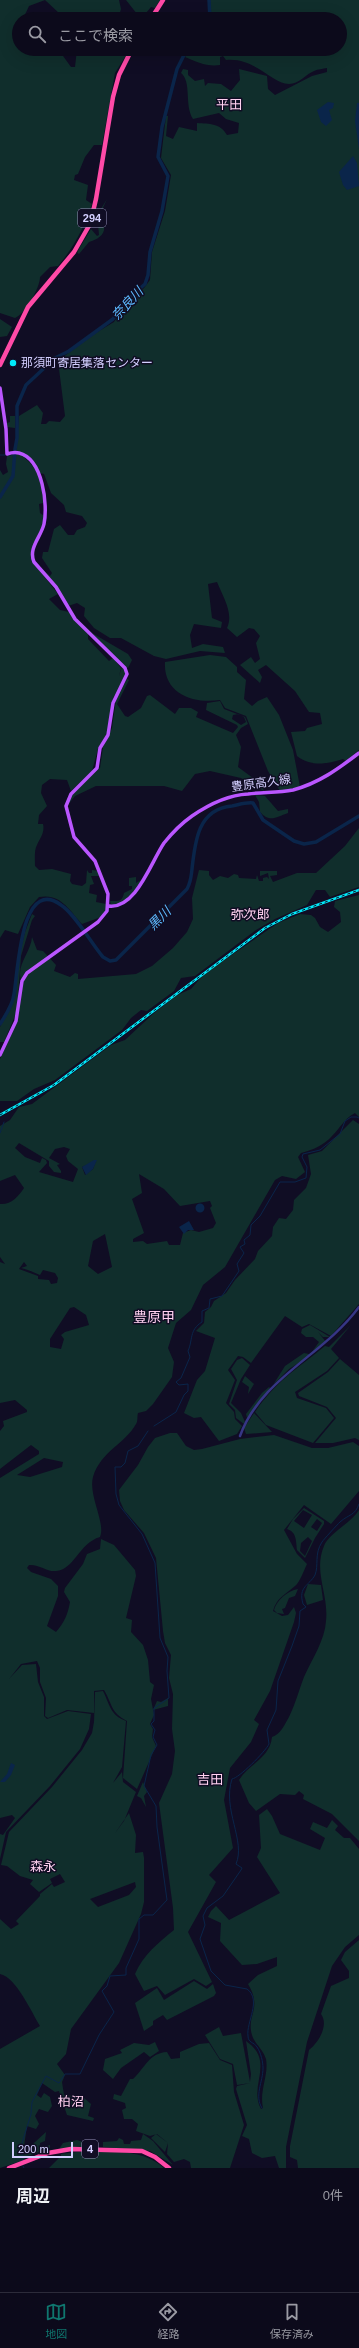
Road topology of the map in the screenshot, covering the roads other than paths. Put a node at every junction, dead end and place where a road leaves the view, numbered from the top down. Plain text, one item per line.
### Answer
1 (163, 0) edge
2 (155, 12) edge
3 (128, 56) edge
4 (0, 365) edge
5 (0, 388) edge
6 (359, 753) edge
7 (109, 906) junction
8 (0, 1055) edge
9 (359, 1307) edge
10 (240, 1436) dead end
11 (9, 2168) edge
12 (168, 2168) edge

1 - 2 highway
3 - 4 highway, 294
5 - 7 main road
6 - 7 main road, 豊原高久線
7 - 8 main road
9 - 10 street
11 - 12 highway, 4

